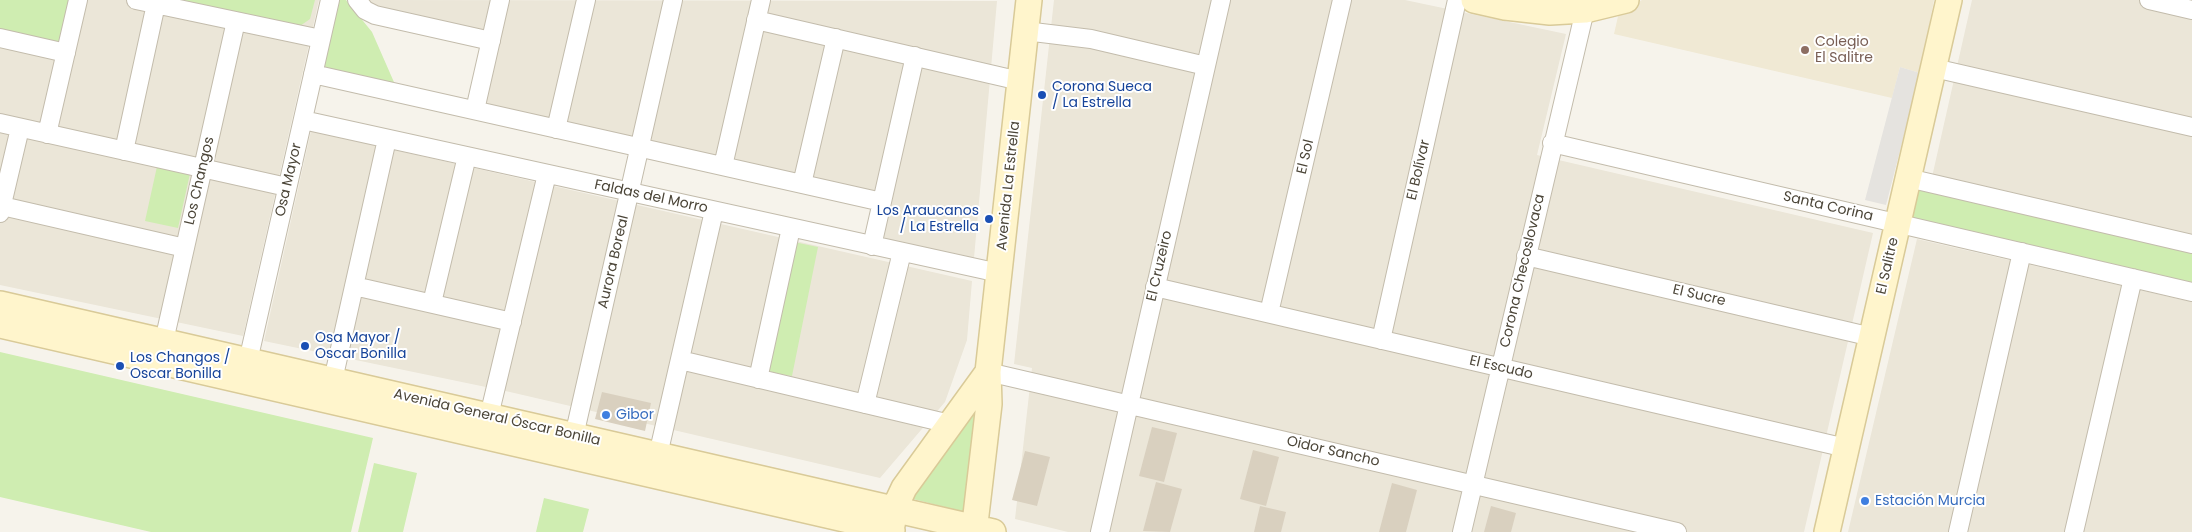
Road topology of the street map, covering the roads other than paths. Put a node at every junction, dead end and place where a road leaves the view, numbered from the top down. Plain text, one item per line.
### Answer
1 (78, 0) edge
2 (136, 0) edge
3 (330, 0) edge
4 (357, 0) edge
5 (500, 0) edge
6 (586, 0) edge
7 (673, 0) edge
8 (761, 0) edge
9 (1029, 0) edge
10 (1221, 0) edge
11 (1342, 0) edge
12 (1457, 0) edge
13 (1474, 0) edge
14 (1626, 0) edge
15 (1950, 0) edge
16 (2149, 0) edge
17 (156, 4) junction
18 (1585, 10) junction
19 (2192, 10) edge
20 (756, 20) junction
21 (236, 21) junction
22 (1026, 31) junction
23 (0, 38) edge
24 (836, 38) junction
25 (321, 39) junction
26 (491, 41) junction
27 (66, 53) junction
28 (915, 56) junction
29 (1206, 66) junction
30 (1934, 68) junction
31 (313, 74) junction
32 (1020, 81) junction
33 (476, 110) junction
34 (303, 120) junction
35 (0, 123) edge
36 (2192, 127) edge
37 (20, 128) junction
38 (556, 129) junction
39 (47, 134) junction
40 (387, 139) junction
41 (1552, 143) junction
42 (640, 147) junction
43 (124, 151) junction
44 (466, 156) junction
45 (723, 166) junction
46 (202, 168) junction
47 (547, 174) junction
48 (1908, 178) junction
49 (802, 184) junction
50 (287, 187) junction
51 (629, 192) junction
52 (882, 202) junction
53 (1, 210) edge
54 (714, 211) junction
55 (1898, 223) junction
56 (791, 228) junction
57 (2192, 244) edge
58 (872, 246) junction
59 (184, 248) junction
60 (902, 252) junction
61 (2022, 252) junction
62 (1526, 256) junction
63 (999, 273) junction
64 (2133, 278) junction
65 (354, 286) junction
66 (1155, 287) junction
67 (2192, 292) edge
68 (432, 303) junction
69 (0, 304) edge
70 (1269, 313) junction
71 (512, 322) junction
72 (0, 325) edge
73 (1872, 337) junction
74 (1381, 340) junction
75 (164, 342) junction
76 (680, 360) junction
77 (248, 361) junction
78 (1500, 367) junction
79 (988, 372) junction
80 (758, 379) junction
81 (333, 380) junction
82 (865, 404) junction
83 (1128, 405) junction
84 (489, 416) junction
85 (950, 424) junction
86 (574, 436) junction
87 (1846, 448) junction
88 (658, 455) junction
89 (1473, 485) junction
90 (892, 524) edge
91 (980, 531) edge
92 (1100, 532) edge
93 (1462, 532) edge
94 (1677, 532) edge
95 (1827, 532) edge
96 (1958, 532) edge
97 (2074, 532) edge

1 - 27 street
2 - 17 street
3 - 25 street, Osa Mayor
4 - 26 street
5 - 26 street
6 - 38 street
7 - 42 street, Aurora Boreal
8 - 20 street
9 - 22 main road, Avenida La Estrella
10 - 29 street, El Cruzeiro
11 - 70 street, El Sol
12 - 74 street, El Bolívar
13 - 18 main road
14 - 18 main road
15 - 30 main road, El Salitre
16 - 19 street
17 - 21 street
17 - 43 street
18 - 41 street, Corona Checoslovaca
20 - 24 street
20 - 45 street
21 - 25 street
21 - 46 street, Los Changos
22 - 29 street
22 - 32 main road, Avenida La Estrella
23 - 27 street
24 - 28 street
24 - 49 street
25 - 31 street, Osa Mayor
26 - 33 street
27 - 39 street
28 - 32 street
28 - 52 street
29 - 66 street, El Cruzeiro
30 - 36 street
30 - 48 main road, El Salitre
31 - 33 street
31 - 34 street, Osa Mayor
32 - 63 main road, Avenida La Estrella
33 - 38 street
34 - 40 street, Faldas del Morro
34 - 50 street, Osa Mayor
35 - 37 street
37 - 39 street
37 - 53 street
38 - 42 street
39 - 43 street
40 - 44 street, Faldas del Morro
40 - 65 street
41 - 55 street, Santa Corina
41 - 62 street, Corona Checoslovaca
42 - 45 street
42 - 51 street, Aurora Boreal
43 - 46 street
44 - 47 street, Faldas del Morro
44 - 68 street
45 - 49 street
46 - 50 street
46 - 59 street, Los Changos
47 - 51 street, Faldas del Morro
47 - 71 street
48 - 55 main road, El Salitre
48 - 57 street
49 - 52 street
50 - 77 street, Osa Mayor
51 - 54 street, Faldas del Morro
51 - 86 street, Aurora Boreal
52 - 58 street
53 - 59 street
54 - 56 street, Faldas del Morro
54 - 76 street
55 - 61 street, Santa Corina
55 - 73 main road, El Salitre
56 - 58 street, Faldas del Morro
56 - 80 street
58 - 60 street, Faldas del Morro
59 - 75 street, Los Changos
60 - 63 street, Faldas del Morro
60 - 82 street
61 - 64 street, Santa Corina
61 - 96 street
62 - 73 street, El Sucre
62 - 78 street, Corona Checoslovaca
63 - 79 main road, Avenida La Estrella
64 - 67 street, Santa Corina
64 - 97 street
65 - 68 street
65 - 81 street
66 - 70 street, El Escudo
66 - 83 street, El Cruzeiro
68 - 71 street
69 - 75 main road, Avenida General Óscar Bonilla
70 - 74 street, El Escudo
71 - 84 street
72 - 90 main road, Avenida General Óscar Bonilla
73 - 87 main road, El Salitre
74 - 78 street, El Escudo
75 - 77 main road, Avenida General Óscar Bonilla
76 - 80 street
76 - 88 street
77 - 81 main road, Avenida General Óscar Bonilla
78 - 87 street, El Escudo
78 - 89 street, Corona Checoslovaca
79 - 83 street, Oidor Sancho
79 - 85 main road, Avenida La Estrella
79 - 91 main road, Avenida La Estrella
80 - 82 street
81 - 84 main road, Avenida General Óscar Bonilla
82 - 85 street
83 - 89 street, Oidor Sancho
83 - 92 street, El Cruzeiro
84 - 86 main road, Avenida General Óscar Bonilla
85 - 90 main road, Avenida La Estrella
86 - 88 main road, Avenida General Óscar Bonilla
87 - 95 main road, El Salitre
88 - 90 main road, Avenida General Óscar Bonilla
89 - 93 street, Corona Checoslovaca
89 - 94 street, Oidor Sancho
90 - 91 main road, Avenida General Óscar Bonilla

